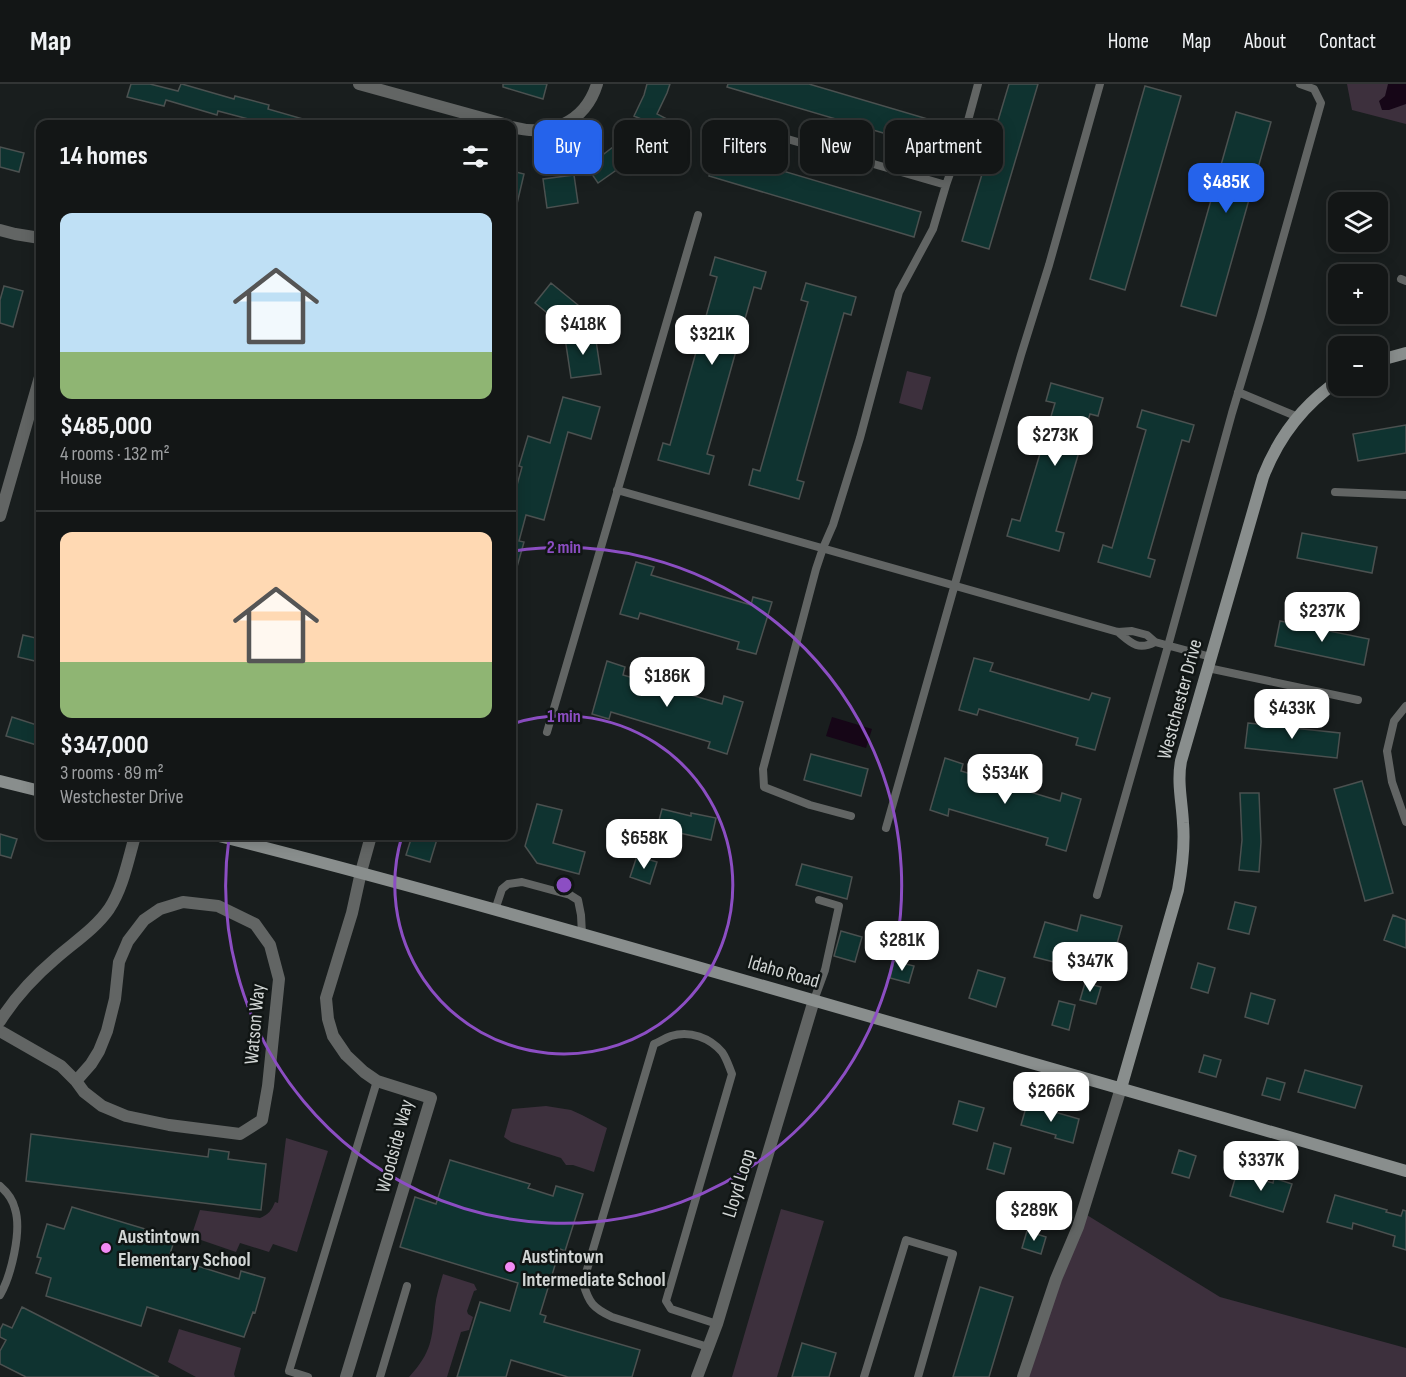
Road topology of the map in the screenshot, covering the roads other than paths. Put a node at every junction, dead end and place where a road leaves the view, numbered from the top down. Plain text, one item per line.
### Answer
1 (359, 84) edge
2 (597, 84) edge
3 (978, 84) edge
4 (1100, 84) edge
5 (1300, 84) edge
6 (490, 120) edge
7 (516, 128) edge
8 (788, 139) edge
9 (946, 185) junction
10 (698, 215) dead end
11 (0, 230) edge
12 (36, 238) edge
13 (1406, 353) edge
14 (1388, 358) edge
15 (1328, 388) edge
16 (36, 391) edge
17 (1238, 392) junction
18 (1298, 417) junction
19 (617, 490) junction
20 (1335, 492) dead end
21 (1406, 495) edge
22 (0, 516) edge
23 (823, 548) junction
24 (954, 586) junction
25 (1118, 632) junction
26 (1155, 642) junction
27 (1168, 646) junction
28 (1209, 662) junction
29 (1358, 700) dead end
30 (1406, 706) edge
31 (548, 732) dead end
32 (0, 781) edge
33 (36, 790) edge
34 (851, 816) dead end
35 (1406, 822) edge
36 (886, 828) dead end
37 (134, 840) edge
38 (235, 840) edge
39 (371, 840) edge
40 (361, 872) junction
41 (1096, 895) dead end
42 (819, 900) dead end
43 (495, 910) junction
44 (582, 934) junction
45 (814, 1000) junction
46 (0, 1021) edge
47 (0, 1031) edge
48 (76, 1081) junction
49 (377, 1081) junction
50 (1122, 1088) junction
51 (1406, 1171) edge
52 (0, 1186) edge
53 (407, 1286) dead end
54 (0, 1295) edge
55 (717, 1324) junction
56 (708, 1347) junction
57 (308, 1377) edge
58 (346, 1377) edge
59 (380, 1377) edge
60 (697, 1377) edge
61 (864, 1377) edge
62 (918, 1377) edge
63 (1023, 1377) edge

1 - 6 street
2 - 7 street
3 - 9 lane
4 - 24 lane
5 - 17 lane
8 - 9 lane
9 - 23 lane
10 - 19 lane
11 - 12 street
13 - 14 street
15 - 18 street, Westchester Drive
16 - 22 street
17 - 18 lane
17 - 27 lane
18 - 28 street, Westchester Drive
19 - 23 lane
19 - 31 lane
20 - 21 lane
23 - 24 lane
23 - 34 lane
24 - 25 lane
24 - 36 lane
25 - 26 lane
25 - 26 lane
26 - 27 lane
27 - 28 lane
27 - 41 lane
28 - 29 lane
28 - 50 street, Westchester Drive
30 - 35 lane
32 - 33 street
37 - 46 street
38 - 40 street, Idaho Road
39 - 40 street, Woodside Way
40 - 43 street, Idaho Road
40 - 49 street, Woodside Way
42 - 45 lane
43 - 44 street, Idaho Road
43 - 44 lane
44 - 45 street, Idaho Road
45 - 50 street, Idaho Road
45 - 55 street, Lloyd Loop
47 - 48 street, Watson Way
48 - 48 street, Watson Way
49 - 57 lane
49 - 58 street, Woodside Way
50 - 51 street, Idaho Road
50 - 63 street
52 - 54 lane
53 - 59 lane
55 - 56 street, Lloyd Loop
55 - 56 lane
56 - 60 street, Lloyd Loop
61 - 62 lane

